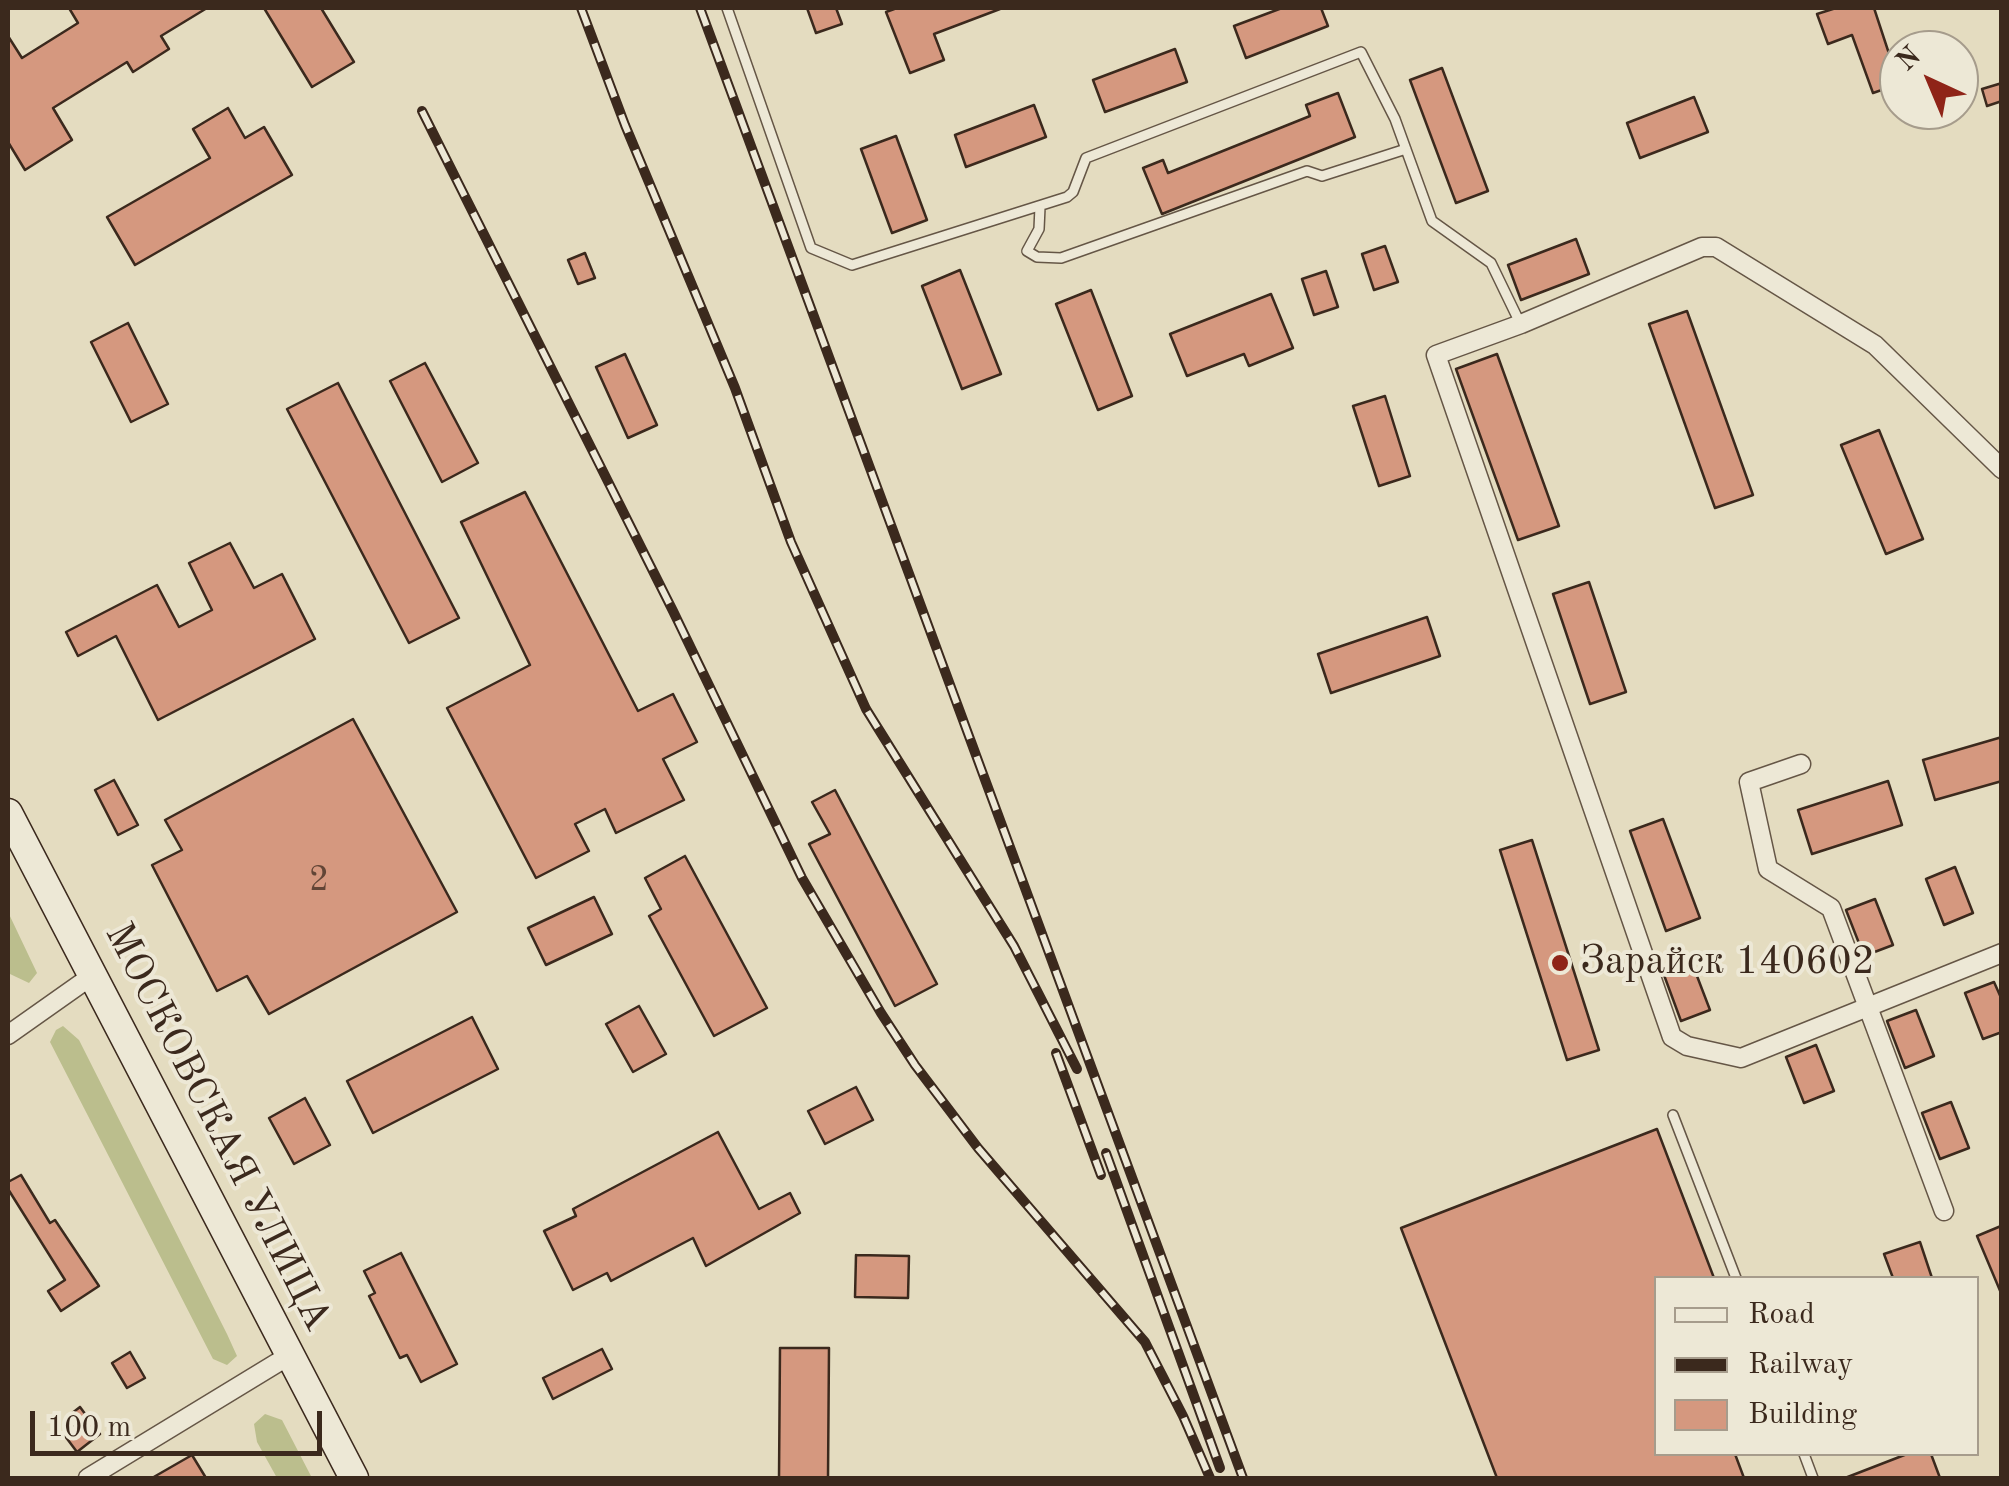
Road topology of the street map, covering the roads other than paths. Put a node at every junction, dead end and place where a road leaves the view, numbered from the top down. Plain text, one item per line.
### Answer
1 (727, 8) edge
2 (1406, 149) junction
3 (1040, 206) junction
4 (1520, 324) junction
5 (2002, 470) edge
6 (1801, 764) dead end
7 (8, 813) edge
8 (2002, 953) edge
9 (93, 974) junction
10 (1868, 1007) junction
11 (8, 1035) edge
12 (1674, 1115) dead end
13 (1944, 1211) dead end
14 (1735, 1276) edge
15 (290, 1355) junction
16 (88, 1478) edge
17 (354, 1478) edge

1 - 3 lane
2 - 3 lane
2 - 3 lane
2 - 4 lane
4 - 5 street
4 - 10 street
6 - 10 street
7 - 9 main road, МОСКОВСКАЯ УЛИЦА
8 - 10 street
9 - 11 street
9 - 15 main road, МОСКОВСКАЯ УЛИЦА
10 - 13 street
12 - 14 lane
15 - 16 street
15 - 17 main road, МОСКОВСКАЯ УЛИЦА

